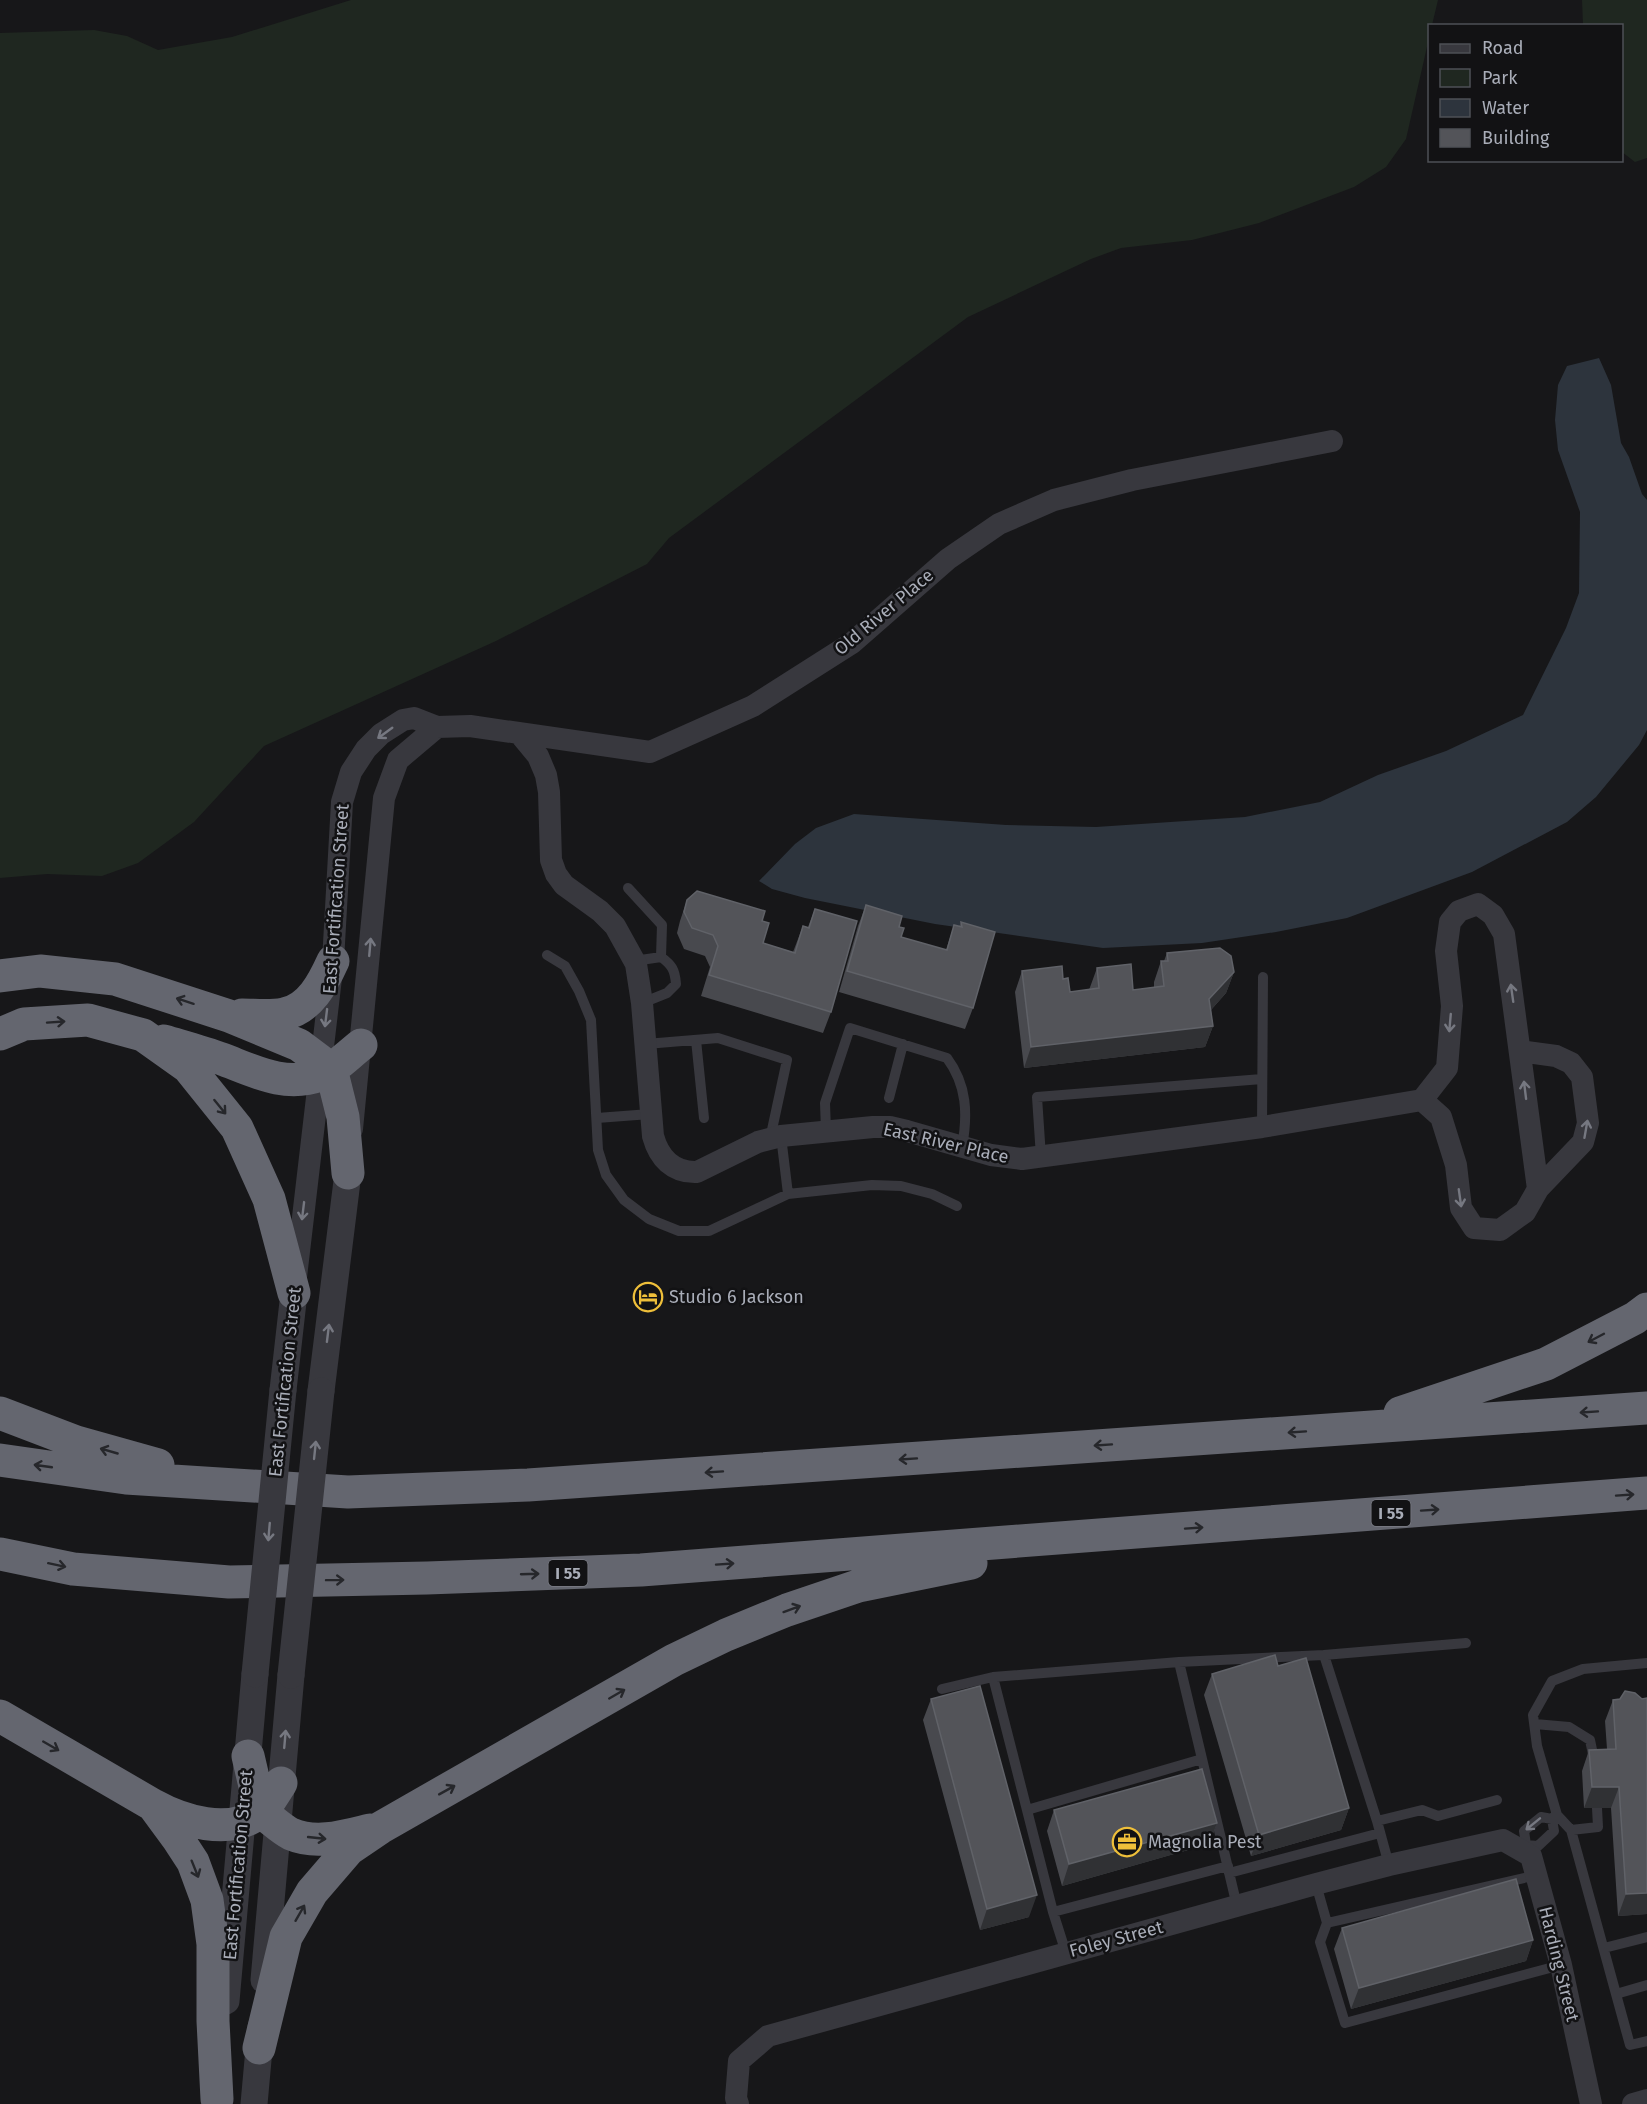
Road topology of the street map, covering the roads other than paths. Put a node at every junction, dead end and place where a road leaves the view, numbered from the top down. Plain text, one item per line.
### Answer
1 (1332, 441) dead end
2 (437, 727) junction
3 (519, 733) junction
4 (628, 888) dead end
5 (547, 956) dead end
6 (661, 957) junction
7 (333, 961) junction
8 (634, 961) junction
9 (0, 976) edge
10 (1263, 977) dead end
11 (642, 1002) junction
12 (229, 1016) junction
13 (0, 1034) edge
14 (143, 1035) junction
15 (696, 1040) junction
16 (646, 1044) junction
17 (903, 1044) junction
18 (361, 1045) junction
19 (1520, 1051) junction
20 (324, 1068) junction
21 (1262, 1079) junction
22 (889, 1098) dead end
23 (1422, 1100) junction
24 (650, 1114) junction
25 (597, 1118) junction
26 (704, 1118) dead end
27 (1262, 1127) junction
28 (826, 1131) junction
29 (776, 1137) junction
30 (962, 1147) junction
31 (1041, 1157) junction
32 (348, 1173) junction
33 (1538, 1189) junction
34 (788, 1194) junction
35 (957, 1206) dead end
36 (294, 1293) junction
37 (1647, 1309) edge
38 (1647, 1408) edge
39 (0, 1413) edge
40 (1356, 1428) junction
41 (0, 1460) edge
42 (226, 1485) junction
43 (1647, 1493) edge
44 (1136, 1532) junction
45 (0, 1554) edge
46 (1466, 1643) dead end
47 (1324, 1655) junction
48 (1179, 1662) junction
49 (1647, 1663) edge
50 (993, 1677) junction
51 (942, 1689) dead end
52 (0, 1716) edge
53 (1535, 1724) junction
54 (248, 1756) joint
55 (1202, 1759) junction
56 (1596, 1770) edge
57 (281, 1783) joint
58 (1497, 1800) dead end
59 (153, 1805) junction
60 (1597, 1808) dead end
61 (1026, 1810) junction
62 (1555, 1817) junction
63 (260, 1819) junction
64 (1377, 1821) junction
65 (380, 1828) junction
66 (1571, 1830) junction
67 (1380, 1833) junction
68 (1516, 1845) junction
69 (1389, 1865) junction
70 (1228, 1869) junction
71 (1537, 1875) junction
72 (1316, 1884) junction
73 (1237, 1905) junction
74 (1053, 1912) junction
75 (1327, 1923) junction
76 (1647, 1937) edge
77 (1604, 1948) junction
78 (1066, 1953) junction
79 (1561, 1965) junction
80 (1647, 1985) edge
81 (1616, 1994) junction
82 (1647, 2041) edge
83 (259, 2048) junction
84 (1647, 2100) edge
85 (217, 2102) edge
86 (254, 2104) edge
87 (738, 2104) edge
88 (1591, 2104) edge
89 (1633, 2104) edge

1 - 3 street, Old River Place
2 - 3 street, Old River Place
2 -> 7 street, East Fortification Street
18 -> 2 street, East Fortification Street
3 - 8 street, East River Place
4 - 6 lane
5 - 25 lane
6 - 8 lane
6 - 11 lane
7 - 12 highway
7 -> 20 street, East Fortification Street
8 - 11 street, East River Place
12 -> 9 highway
10 - 21 lane
11 - 16 street, East River Place
12 - 20 highway
13 -> 14 highway
14 - 20 highway
14 -> 36 highway
15 - 16 lane
15 - 26 lane
15 - 29 lane
16 - 24 street, East River Place
17 - 22 lane
17 - 28 lane
17 - 30 lane
18 - 20 highway
18 - 32 street, East Fortification Street
19 -> 23 street
33 -> 19 street
33 -> 19 street
20 - 32 highway
20 -> 36 street, East Fortification Street
21 - 27 lane
21 - 31 lane
23 - 27 street, East River Place
23 -> 33 street
24 - 25 lane
24 - 29 street, East River Place
25 - 34 lane
27 - 31 street, East River Place
28 - 29 street, East River Place
28 - 30 street, East River Place
29 - 34 lane
30 - 31 street, East River Place
57 -> 32 street, East Fortification Street, bridge
34 - 35 lane
36 -> 54 street, East Fortification Street, bridge
37 -> 40 highway
38 -> 40 highway
42 -> 39 highway
40 -> 42 highway
42 -> 41 highway
44 -> 43 highway, I 55
45 -> 44 highway, I 55
65 -> 44 highway
46 - 47 lane
47 - 48 lane
47 - 64 lane
48 - 50 lane
48 - 55 lane
49 - 53 lane
50 - 51 lane
50 - 61 lane
52 -> 59 highway
53 - 56 lane
53 - 62 lane
54 - 63 highway
55 - 61 lane
55 - 70 lane
57 - 63 highway
58 - 64 lane
59 - 63 highway
59 -> 85 highway
60 - 66 lane
61 - 74 lane
62 - 66 lane
62 -> 68 lane
62 - 68 lane
63 -> 65 highway
63 - 83 street, East Fortification Street
63 - 85 street, East Fortification Street
64 - 67 lane
83 -> 65 highway
66 - 77 lane
67 - 69 lane
67 - 70 lane
68 - 69 street, Foley Street
68 - 71 street, Harding Street
69 - 72 street, Foley Street
70 - 73 lane
70 - 74 lane
71 - 75 lane
71 - 79 street, Harding Street
72 - 73 street, Foley Street
72 - 75 lane
73 - 78 street, Foley Street
74 - 78 lane
75 - 79 lane
76 - 77 lane
77 - 81 lane
78 - 87 street, Foley Street
79 - 88 street, Harding Street
80 - 81 lane
81 - 82 lane
83 - 86 street, East Fortification Street
84 - 89 street

